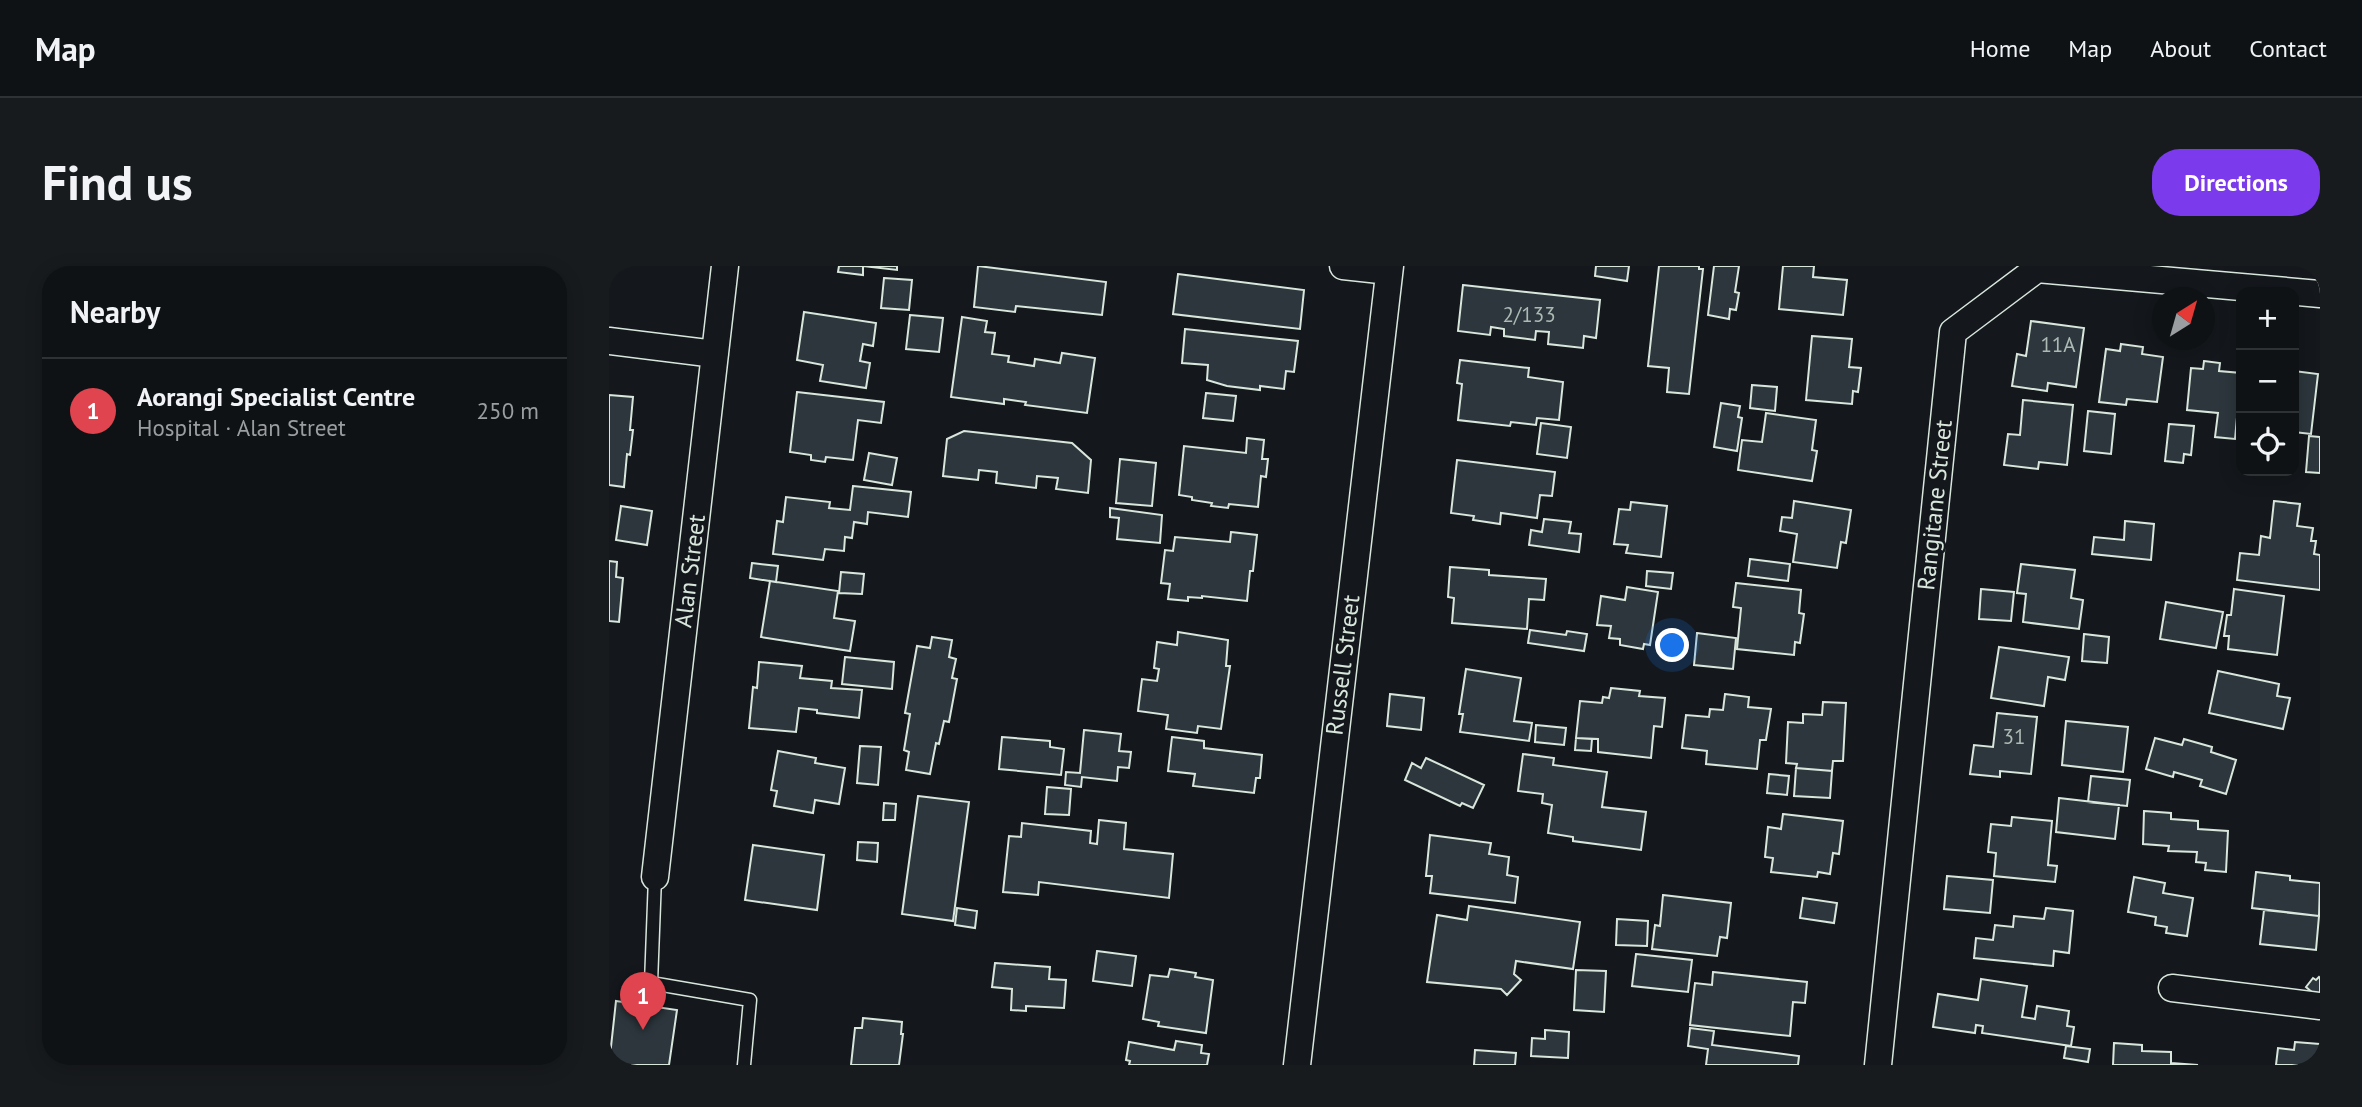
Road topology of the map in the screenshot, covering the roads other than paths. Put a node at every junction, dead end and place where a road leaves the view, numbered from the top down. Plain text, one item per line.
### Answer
1 (725, 266) edge
2 (1343, 266) edge
3 (1390, 269) edge
4 (2320, 294) edge
5 (609, 341) edge
6 (715, 354) junction
7 (655, 877) joint
8 (2172, 988) dead end
9 (2320, 1006) edge
10 (744, 1065) edge
11 (1297, 1065) edge
12 (1878, 1065) edge

1 - 6 street, Alan Street
2 - 3 street
3 - 11 street, Russell Street
4 - 12 street, Rangitane Street
5 - 6 street
6 - 7 street, Alan Street
7 - 10 lane
8 - 9 street

